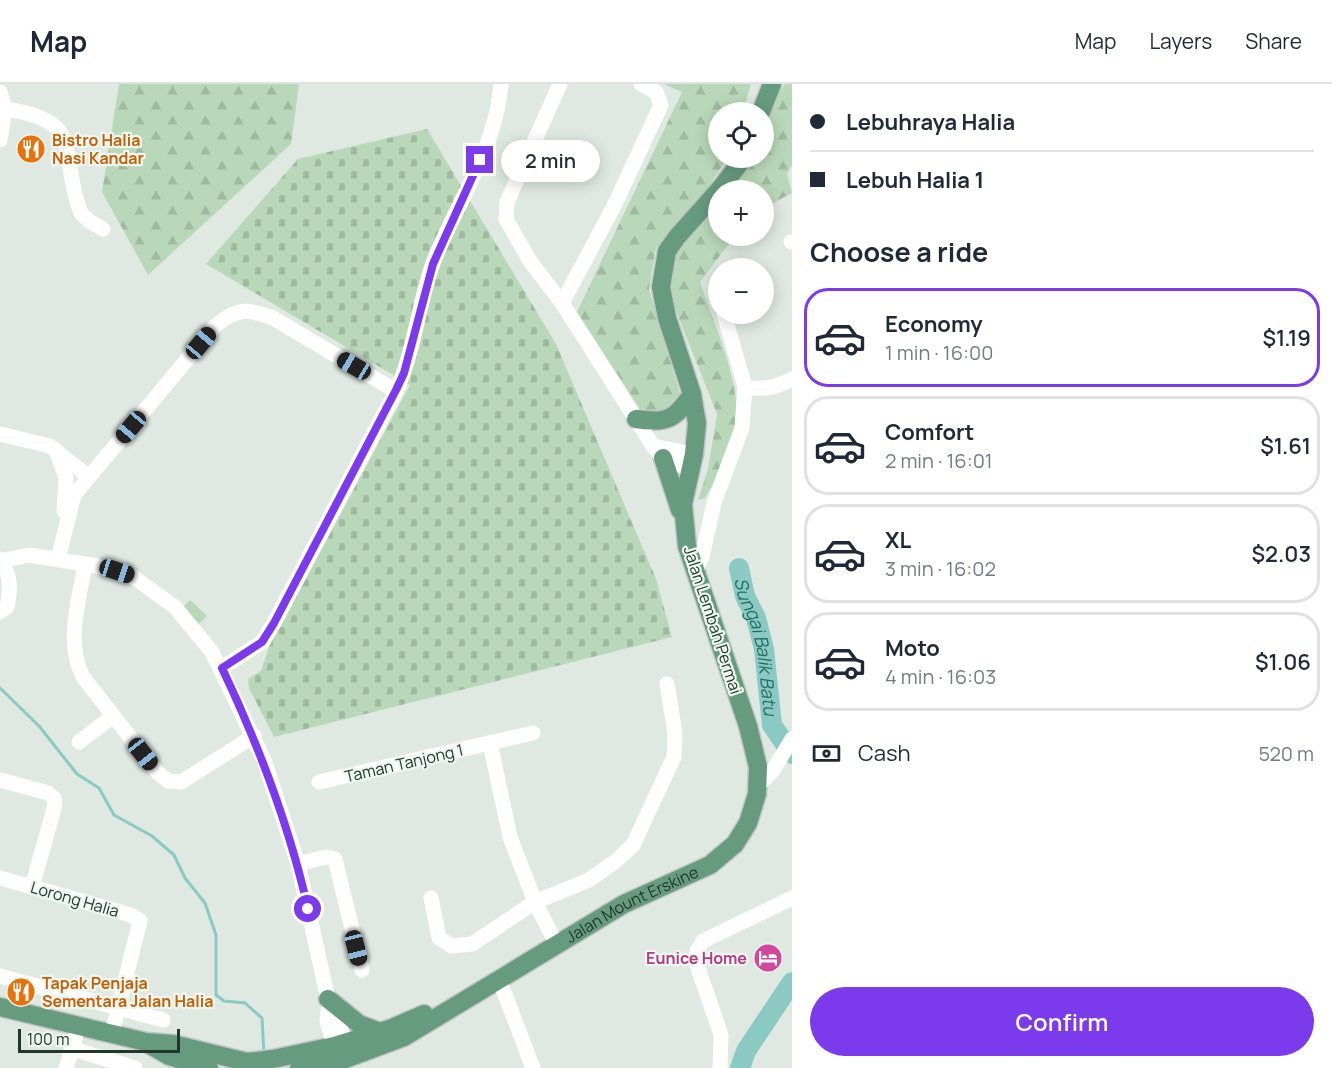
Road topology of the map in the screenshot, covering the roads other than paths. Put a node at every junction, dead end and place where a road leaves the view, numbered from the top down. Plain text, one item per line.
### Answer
1 (501, 84) edge
2 (560, 84) edge
3 (641, 84) edge
4 (772, 84) edge
5 (0, 92) edge
6 (765, 102) edge
7 (5, 109) junction
8 (0, 140) edge
9 (736, 168) edge
10 (727, 180) edge
11 (708, 203) edge
12 (103, 229) dead end
13 (562, 303) junction
14 (727, 324) edge
15 (792, 380) edge
16 (745, 387) junction
17 (396, 390) junction
18 (692, 394) junction
19 (636, 420) junction
20 (0, 434) edge
21 (56, 449) junction
22 (658, 452) junction
23 (692, 462) junction
24 (89, 477) junction
25 (683, 520) junction
26 (66, 526) junction
27 (58, 559) junction
28 (1, 560) edge
29 (85, 564) junction
30 (695, 572) junction
31 (0, 612) edge
32 (222, 668) junction
33 (667, 684) dead end
34 (113, 716) junction
35 (533, 733) dead end
36 (254, 736) junction
37 (792, 740) edge
38 (79, 742) dead end
39 (490, 743) junction
40 (0, 780) edge
41 (319, 782) dead end
42 (758, 785) junction
43 (298, 864) junction
44 (0, 878) edge
45 (32, 887) junction
46 (431, 898) dead end
47 (792, 898) edge
48 (535, 902) junction
49 (556, 943) junction
50 (362, 970) dead end
51 (0, 976) edge
52 (499, 979) junction
53 (471, 995) junction
54 (328, 1001) junction
55 (0, 1007) edge
56 (119, 1007) junction
57 (163, 1020) dead end
58 (79, 1025) junction
59 (380, 1032) junction
60 (112, 1033) junction
61 (146, 1042) junction
62 (73, 1049) junction
63 (339, 1057) edge
64 (66, 1068) edge
65 (135, 1068) edge
66 (209, 1068) edge
67 (299, 1068) edge
68 (534, 1068) edge
69 (720, 1068) edge

1 - 17 street
2 - 13 street
3 - 13 street
4 - 6 main road
5 - 7 street
7 - 8 street
7 - 12 street
9 - 10 main road, Jalan Lembah Permai
11 - 18 main road, Jalan Lembah Permai
13 - 19 street
14 - 16 street
15 - 16 street
16 - 30 street
17 - 24 street
17 - 32 street
18 - 19 main road
18 - 23 main road, Jalan Lembah Permai
19 - 22 street
20 - 21 street
21 - 24 street
21 - 26 street
22 - 23 street
22 - 25 main road
23 - 25 main road, Jalan Lembah Permai
24 - 26 street
25 - 30 main road, Jalan Lembah Permai
26 - 27 street
27 - 28 street
27 - 29 street
28 - 31 street
29 - 32 street
29 - 34 street
30 - 42 main road, Jalan Lembah Permai
32 - 36 street
33 - 48 street
34 - 36 street
34 - 38 street
35 - 39 street, Taman Tanjong 1
36 - 43 street
37 - 42 street
39 - 41 street, Taman Tanjong 1
39 - 48 street
40 - 45 street
42 - 49 main road, Jalan Mount Erskine
43 - 50 street
43 - 54 street
44 - 45 street, Lorong Halia
45 - 56 street, Lorong Halia
46 - 48 street
47 - 69 street
48 - 49 street
49 - 52 main road, Jalan Mount Erskine
51 - 56 street
52 - 53 main road, Jalan Mount Erskine
52 - 68 street
53 - 59 main road, Jalan Mount Erskine
53 - 63 main road, Jalan Mount Erskine
54 - 59 main road
54 - 63 street
55 - 58 main road, Jalan Mount Erskine
56 - 57 street
56 - 60 street, Lorong Halia
58 - 60 main road, Jalan Mount Erskine
58 - 62 street
59 - 63 main road, Jalan Mount Erskine
60 - 61 main road, Jalan Mount Erskine
61 - 63 main road, Jalan Mount Erskine
61 - 66 main road, Jalan Mount Erskine
62 - 64 street
62 - 65 street
63 - 67 main road, Jalan Mount Erskine

